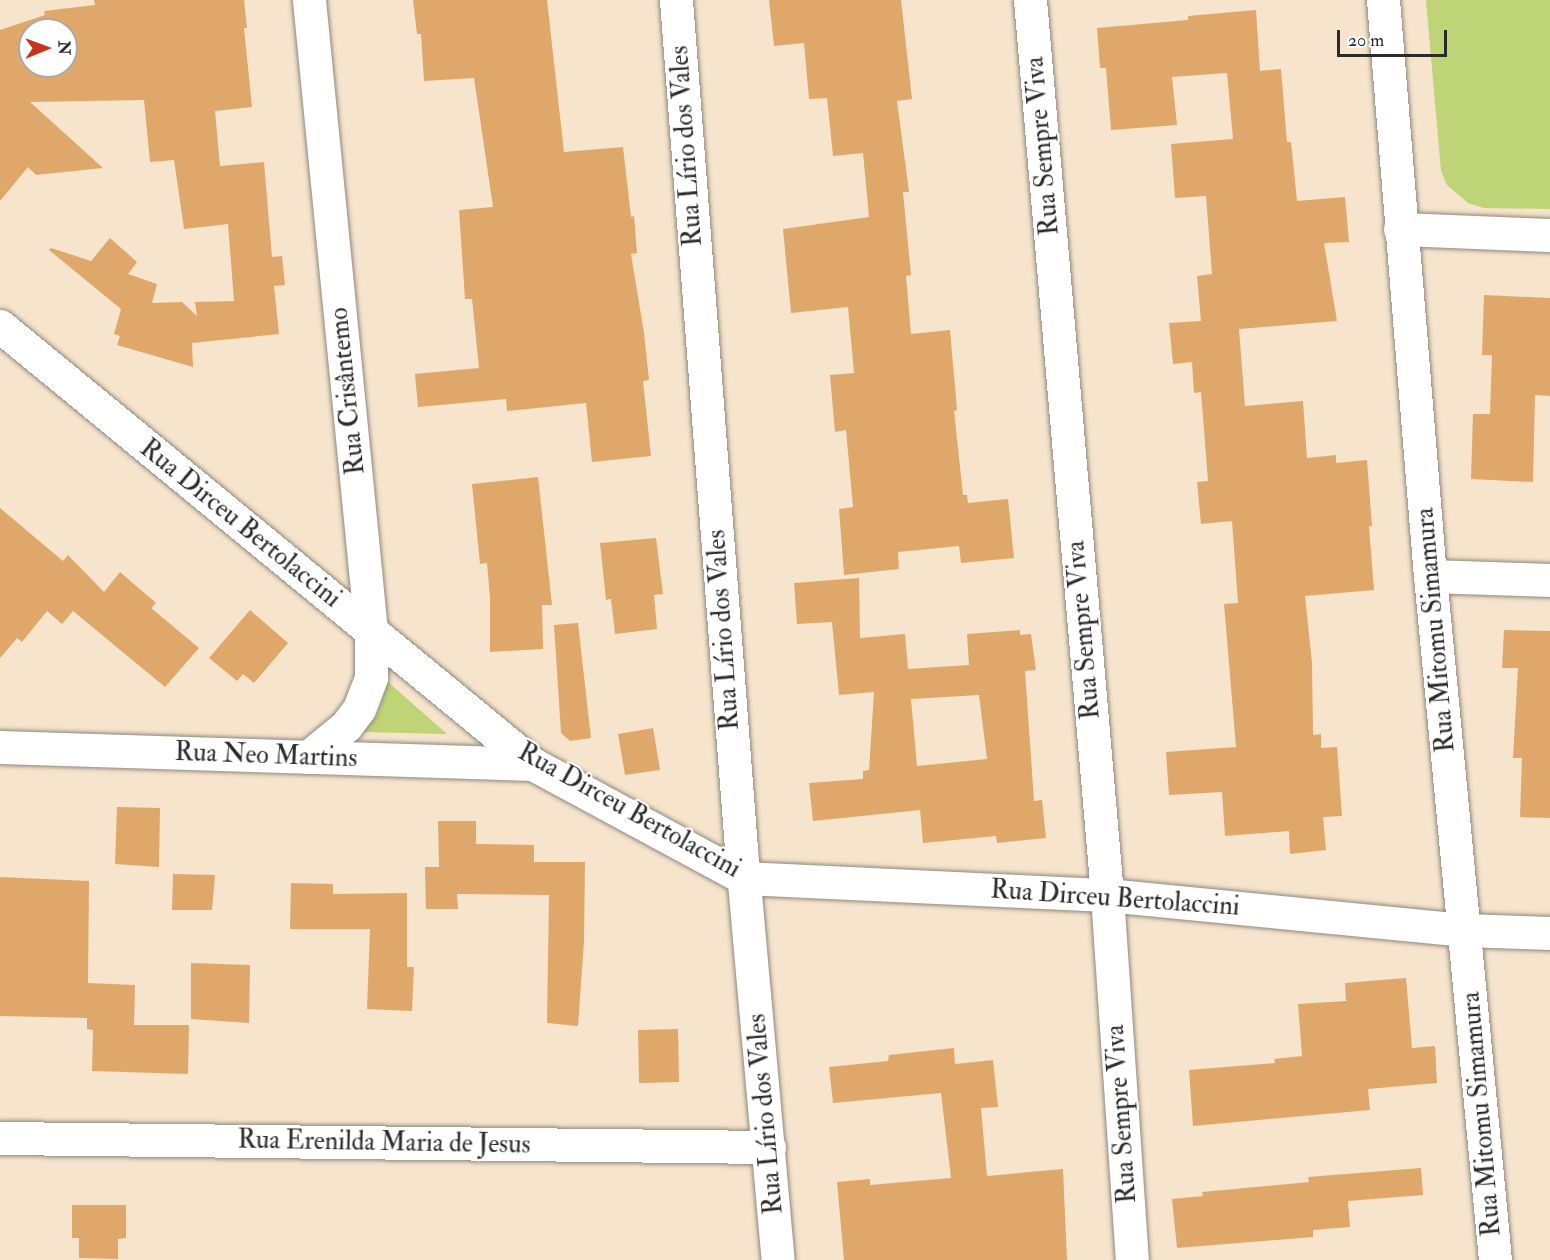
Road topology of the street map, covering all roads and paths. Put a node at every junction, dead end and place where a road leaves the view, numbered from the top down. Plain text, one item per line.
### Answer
1 (309, 0) edge
2 (676, 0) edge
3 (1030, 0) edge
4 (1383, 0) edge
5 (1400, 229) junction
6 (1550, 234) edge
7 (0, 326) edge
8 (1430, 576) junction
9 (1550, 580) edge
10 (371, 631) junction
11 (0, 747) edge
12 (308, 757) junction
13 (533, 764) junction
14 (744, 878) junction
15 (1107, 895) junction
16 (1465, 930) junction
17 (1550, 933) edge
18 (0, 1138) edge
19 (769, 1147) junction
20 (778, 1260) edge
21 (1132, 1260) edge
22 (1495, 1260) edge

1 - 10 street, Rua Crisântemo
2 - 14 street, Rua Lírio dos Vales
3 - 15 street, Rua Sempre Viva
4 - 5 street, Rua Mitomu Simamura
5 - 6 street
5 - 8 street, Rua Mitomu Simamura
7 - 10 street, Rua Dirceu Bertolaccini
8 - 9 street
8 - 16 street, Rua Mitomu Simamura
10 - 12 street, Rua Crisântemo
10 - 13 street, Rua Dirceu Bertolaccini
11 - 12 street, Rua Neo Martins
12 - 13 street, Rua Neo Martins
13 - 14 street, Rua Dirceu Bertolaccini
14 - 15 street, Rua Dirceu Bertolaccini
14 - 19 street, Rua Lírio dos Vales
15 - 16 street, Rua Dirceu Bertolaccini
15 - 21 street, Rua Sempre Viva
16 - 17 street, Rua Dirceu Bertolaccini
16 - 22 street, Rua Mitomu Simamura
18 - 19 street, Rua Erenilda Maria de Jesus
19 - 20 street, Rua Lírio dos Vales

